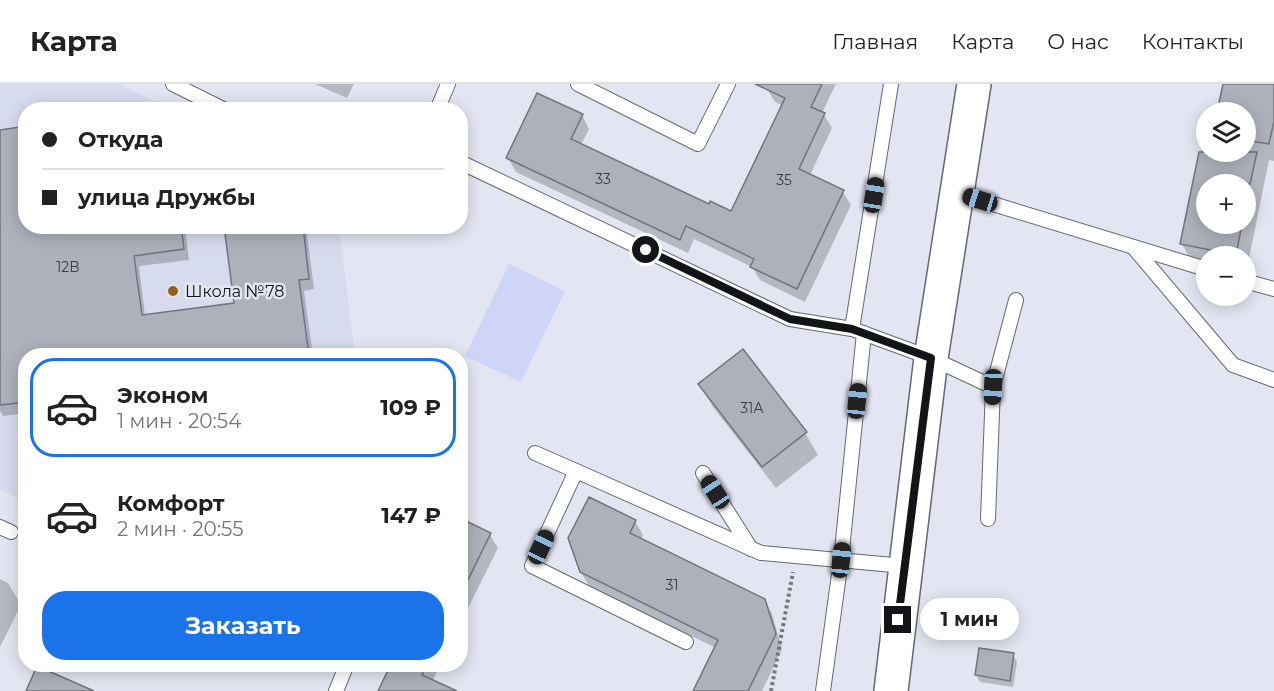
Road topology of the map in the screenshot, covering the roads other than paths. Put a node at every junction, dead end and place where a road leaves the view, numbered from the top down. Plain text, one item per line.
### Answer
1 (173, 84) edge
2 (448, 84) edge
3 (578, 84) edge
4 (728, 84) edge
5 (891, 84) edge
6 (974, 84) edge
7 (209, 102) edge
8 (440, 102) edge
9 (468, 166) edge
10 (957, 193) junction
11 (1134, 248) junction
12 (1196, 266) edge
13 (1256, 284) edge
14 (1274, 289) edge
15 (1016, 300) dead end
16 (858, 331) junction
17 (931, 358) junction
18 (1274, 380) edge
19 (993, 387) junction
20 (535, 453) dead end
21 (576, 471) junction
22 (703, 473) dead end
23 (988, 519) dead end
24 (751, 549) junction
25 (841, 560) junction
26 (904, 567) junction
27 (686, 642) dead end
28 (344, 672) edge
29 (336, 691) edge
30 (823, 691) edge
31 (891, 691) edge

1 - 7 lane
2 - 8 lane
3 - 4 lane
5 - 16 lane
6 - 10 street
9 - 16 lane
10 - 11 lane
10 - 17 street
11 - 12 lane
11 - 18 lane
13 - 14 lane
15 - 19 lane
16 - 17 lane
16 - 25 lane
17 - 19 lane
17 - 26 street
19 - 23 lane
20 - 21 lane
21 - 24 lane
21 - 27 lane
22 - 24 lane
24 - 25 lane
25 - 26 lane
25 - 30 lane
26 - 31 street
28 - 29 lane

